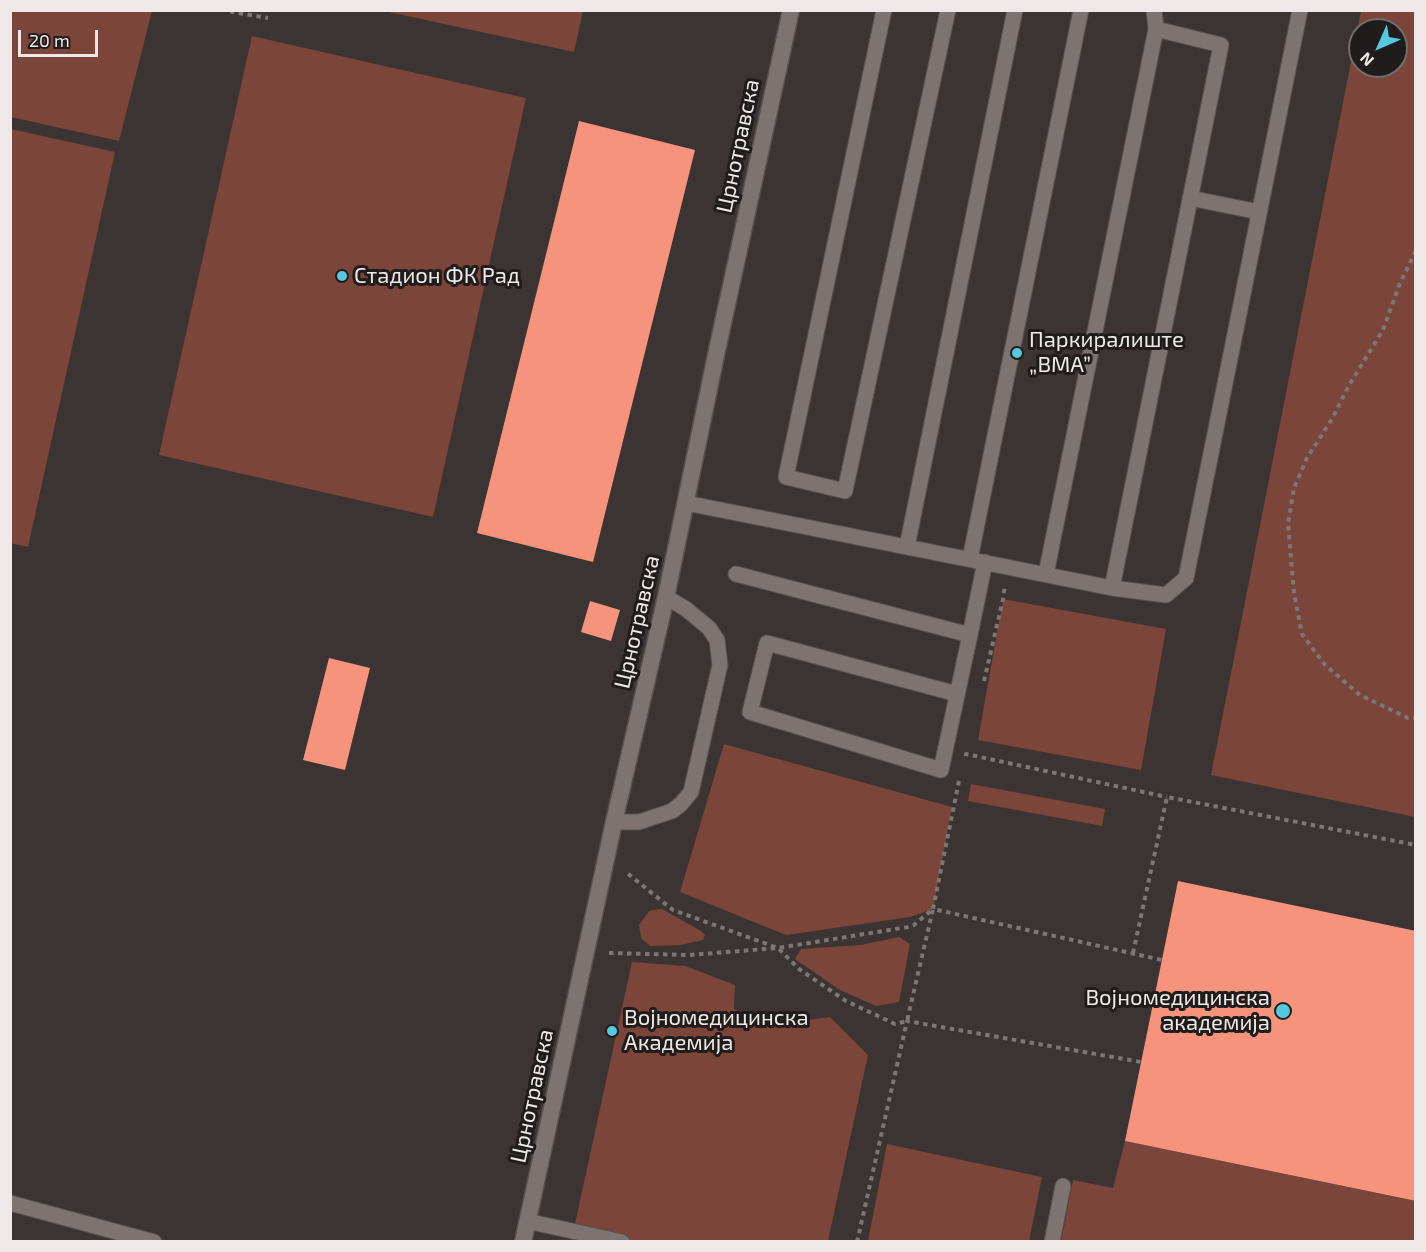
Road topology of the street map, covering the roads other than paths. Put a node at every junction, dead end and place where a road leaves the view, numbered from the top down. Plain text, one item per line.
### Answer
1 (791, 10) edge
2 (884, 10) edge
3 (948, 10) edge
4 (1015, 10) edge
5 (1081, 10) edge
6 (1154, 10) edge
7 (1300, 10) edge
8 (1156, 29) junction
9 (1190, 198) junction
10 (1259, 212) junction
11 (686, 503) junction
12 (907, 548) junction
13 (977, 561) junction
14 (736, 574) dead end
15 (1046, 574) junction
16 (1112, 588) junction
17 (666, 597) junction
18 (970, 635) junction
19 (957, 694) junction
20 (614, 822) junction
21 (1063, 1186) dead end
22 (10, 1203) edge
23 (527, 1221) junction
24 (154, 1242) edge
25 (523, 1242) edge
26 (622, 1242) edge
27 (1052, 1242) edge

1 - 11 main road, Црнотравска
2 - 3 lane
4 - 12 lane
5 - 13 lane
6 - 8 lane
7 - 10 lane
8 - 9 lane
8 - 15 lane
9 - 10 lane
9 - 16 lane
10 - 16 lane
11 - 12 lane
11 - 17 main road, Црнотравска
12 - 13 lane
13 - 15 lane
13 - 18 lane
14 - 18 lane
15 - 16 lane
17 - 20 main road, Црнотравска
17 - 20 lane
18 - 19 lane
19 - 19 lane
20 - 23 main road, Црнотравска
21 - 27 lane
22 - 24 lane
23 - 25 main road, Црнотравска
23 - 26 lane

